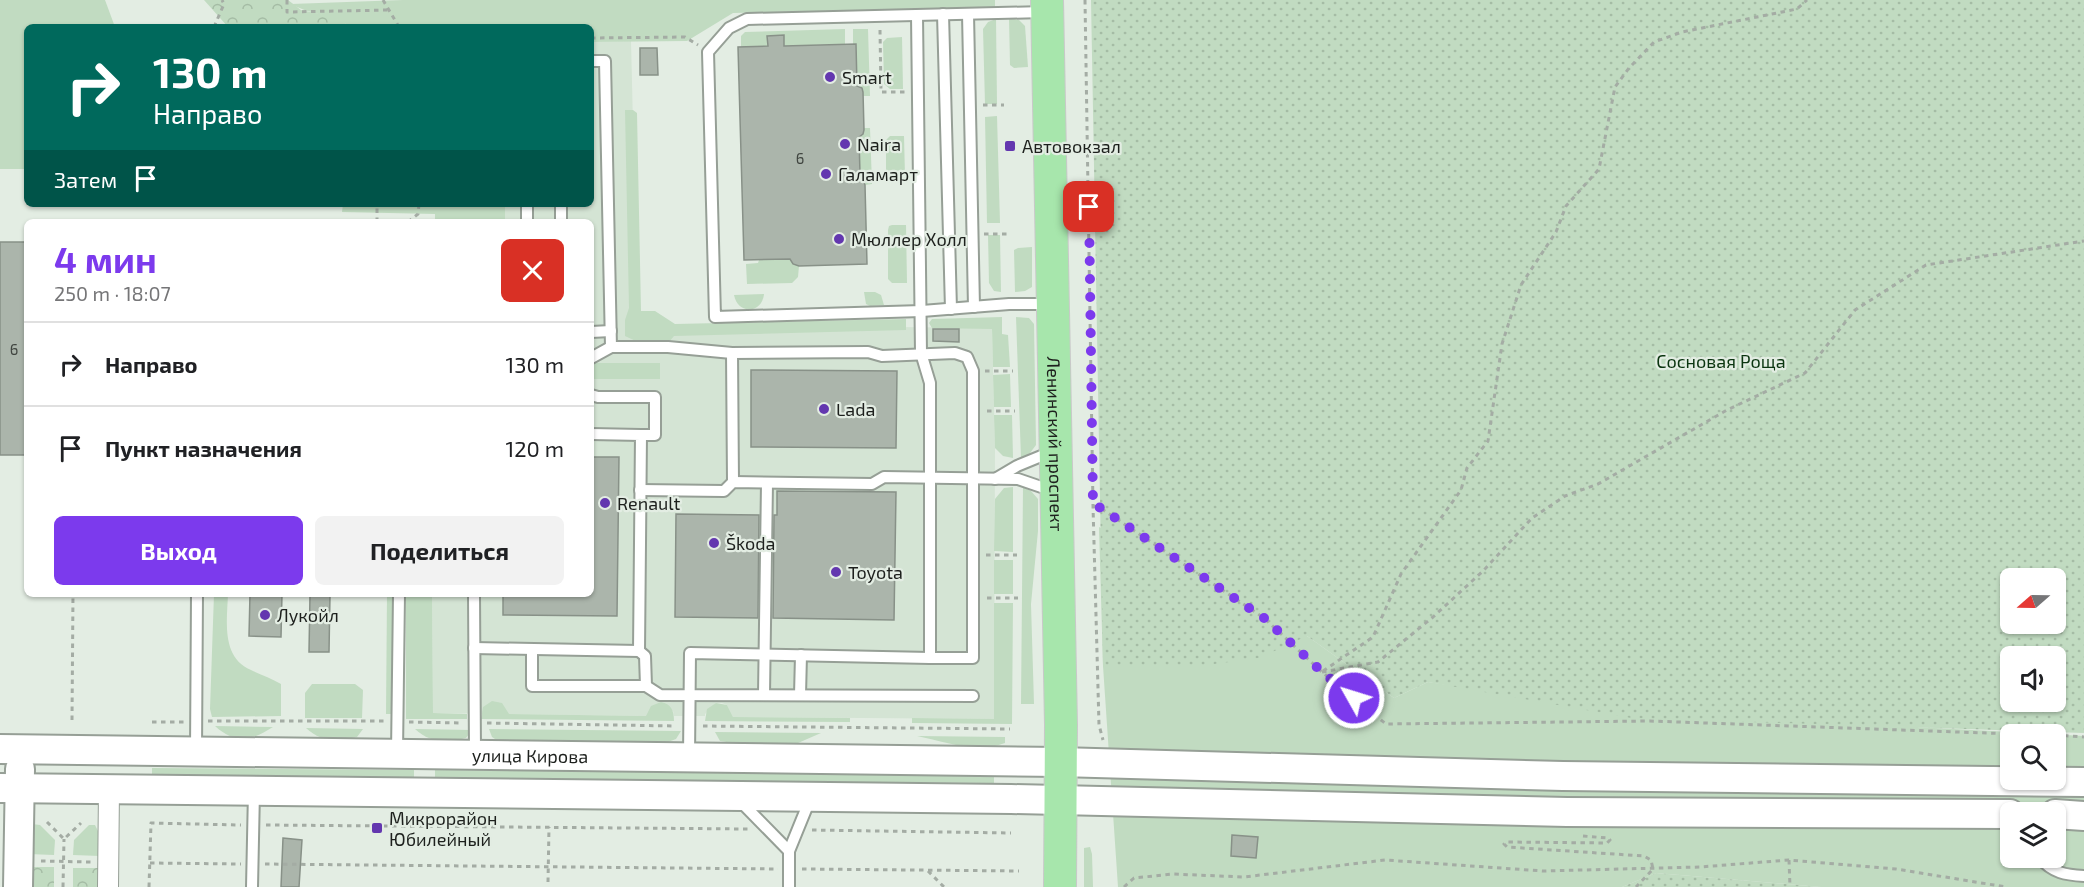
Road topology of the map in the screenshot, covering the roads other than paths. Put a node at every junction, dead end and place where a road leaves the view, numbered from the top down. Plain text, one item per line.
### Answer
1 (1047, 6) edge
2 (943, 14) junction
3 (968, 14) junction
4 (917, 15) junction
5 (594, 61) edge
6 (1053, 304) junction
7 (974, 307) junction
8 (951, 309) junction
9 (922, 311) junction
10 (611, 331) junction
11 (594, 332) edge
12 (611, 347) junction
13 (732, 353) junction
14 (921, 353) junction
15 (594, 356) edge
16 (594, 395) edge
17 (594, 434) edge
18 (641, 435) junction
19 (1056, 450) junction
20 (929, 478) junction
21 (973, 478) junction
22 (995, 479) junction
23 (733, 482) junction
24 (767, 483) junction
25 (640, 490) junction
26 (1057, 492) junction
27 (197, 597) edge
28 (399, 597) edge
29 (474, 597) edge
30 (474, 648) junction
31 (532, 650) junction
32 (639, 651) junction
33 (765, 655) junction
34 (801, 655) junction
35 (930, 658) junction
36 (646, 686) junction
37 (689, 695) junction
38 (764, 695) junction
39 (800, 695) junction
40 (973, 696) dead end
41 (10, 749) edge
42 (111, 750) junction
43 (196, 751) junction
44 (411, 754) junction
45 (475, 754) junction
46 (689, 757) junction
47 (1060, 762) junction
48 (2084, 782) edge
49 (10, 788) edge
50 (109, 789) junction
51 (254, 791) junction
52 (424, 793) junction
53 (735, 796) junction
54 (811, 797) junction
55 (1060, 800) junction
56 (2000, 814) edge
57 (2066, 815) edge
58 (2084, 816) edge
59 (789, 851) junction
60 (2050, 868) edge
61 (21, 873) edge
62 (2084, 876) edge
63 (108, 887) edge
64 (252, 887) edge
65 (789, 887) edge
66 (1060, 887) edge

1 - 3 lane
1 - 6 main road, Ленинский проспект
2 - 3 lane
2 - 4 lane
2 - 8 lane
3 - 7 lane
4 - 9 lane
4 - 9 lane
5 - 10 lane
6 - 7 lane
6 - 19 main road, Ленинский проспект
7 - 8 lane
8 - 9 lane
9 - 14 lane
10 - 11 lane
10 - 12 lane
12 - 13 lane
12 - 15 lane
13 - 14 lane
13 - 23 lane
14 - 20 lane
14 - 21 lane
16 - 18 lane
17 - 18 lane
18 - 25 lane
19 - 22 lane
19 - 26 main road, Ленинский проспект
20 - 21 lane
20 - 24 lane
20 - 35 lane
21 - 22 lane
21 - 35 lane
22 - 26 lane
23 - 24 lane
23 - 25 lane
24 - 33 lane
25 - 32 lane
26 - 47 main road, Ленинский проспект
27 - 43 lane
28 - 44 lane
29 - 30 lane
30 - 31 lane
30 - 45 lane
31 - 32 lane
31 - 36 lane
32 - 36 lane
33 - 34 lane
33 - 37 lane
33 - 38 lane
34 - 35 lane
34 - 39 lane
36 - 37 lane
37 - 38 lane
37 - 46 lane
38 - 39 lane
39 - 40 lane
41 - 42 main road, улица Кирова
41 - 49 main road
42 - 43 main road, улица Кирова
42 - 50 main road
43 - 44 main road, улица Кирова
44 - 45 main road, улица Кирова
44 - 52 main road
45 - 46 main road, улица Кирова
46 - 47 main road, улица Кирова
47 - 48 main road, улица Кирова
47 - 55 main road, Ленинский проспект
49 - 50 main road
49 - 61 main road
50 - 51 main road
50 - 63 street
51 - 52 main road
51 - 64 lane
52 - 53 main road
53 - 54 main road
53 - 59 lane
54 - 55 main road
54 - 59 lane
55 - 56 main road
55 - 66 main road, Ленинский проспект
57 - 58 main road
59 - 65 lane
60 - 62 lane

